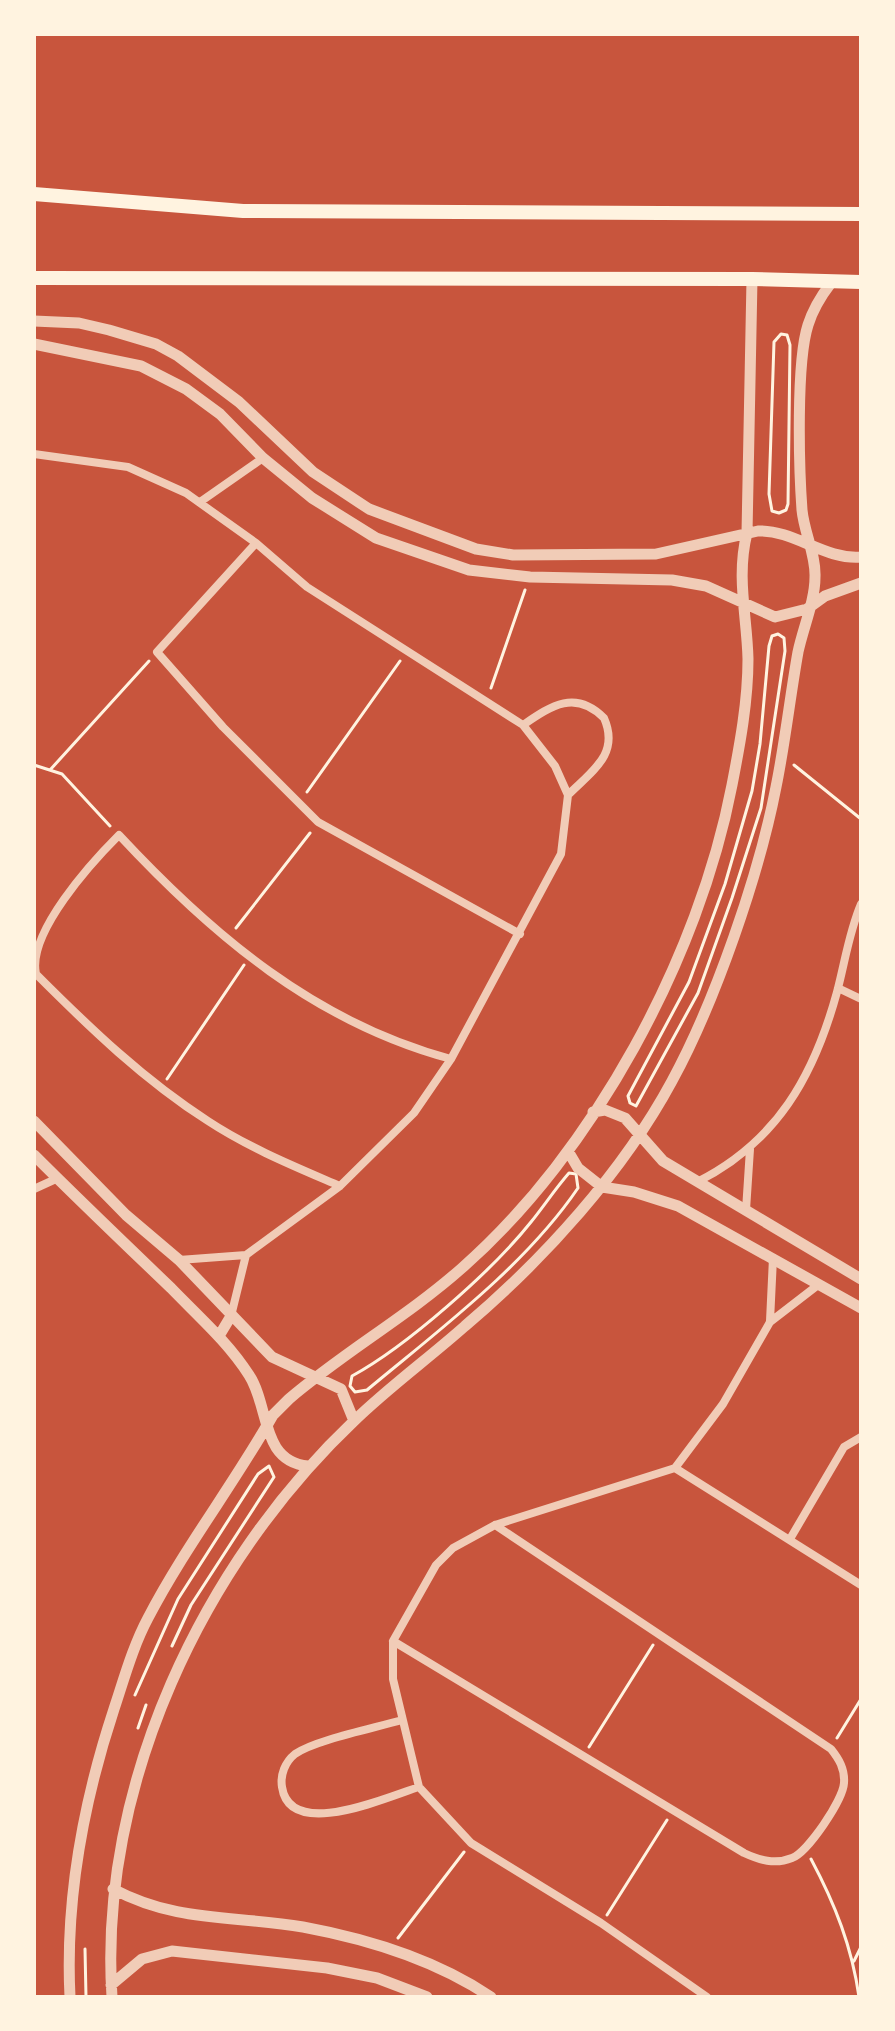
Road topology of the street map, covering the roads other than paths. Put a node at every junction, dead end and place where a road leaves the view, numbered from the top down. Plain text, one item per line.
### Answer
1 (34, 194) edge
2 (861, 214) edge
3 (34, 278) edge
4 (752, 279) junction
5 (861, 282) edge
6 (831, 283) junction
7 (34, 321) edge
8 (34, 344) edge
9 (34, 454) edge
10 (263, 458) junction
11 (200, 502) junction
12 (747, 533) junction
13 (807, 542) junction
14 (256, 543) junction
15 (861, 557) edge
16 (861, 583) edge
17 (743, 604) junction
18 (807, 609) junction
19 (523, 725) junction
20 (568, 795) junction
21 (861, 904) edge
22 (520, 934) junction
23 (838, 988) junction
24 (861, 999) edge
25 (451, 1059) junction
26 (593, 1112) junction
27 (34, 1121) edge
28 (638, 1136) junction
29 (750, 1149) junction
30 (568, 1151) junction
31 (34, 1155) edge
32 (58, 1178) junction
33 (697, 1182) junction
34 (340, 1186) junction
35 (602, 1187) junction
36 (34, 1189) edge
37 (746, 1210) junction
38 (126, 1215) junction
39 (111, 1229) junction
40 (246, 1255) junction
41 (773, 1258) junction
42 (179, 1260) junction
43 (861, 1279) edge
44 (818, 1285) junction
45 (861, 1308) edge
46 (231, 1316) junction
47 (770, 1322) junction
48 (219, 1336) junction
49 (313, 1380) junction
50 (354, 1421) junction
51 (267, 1427) junction
52 (861, 1437) edge
53 (308, 1466) junction
54 (675, 1468) junction
55 (495, 1525) junction
56 (790, 1539) junction
57 (861, 1585) edge
58 (393, 1641) junction
59 (402, 1720) junction
60 (419, 1787) junction
61 (113, 1889) junction
62 (112, 1991) edge
63 (70, 1997) edge
64 (427, 1997) edge
65 (491, 1997) edge
66 (707, 1997) edge

1 - 2 main road
3 - 4 main road
4 - 6 main road
4 - 12 street
5 - 6 main road
6 - 13 street
7 - 12 street
8 - 10 street
9 - 11 street
10 - 11 street
10 - 17 street
11 - 14 street
12 - 13 street
12 - 17 street
13 - 15 street
13 - 18 street
14 - 19 street
14 - 22 street
16 - 18 street
17 - 18 street
17 - 26 street
18 - 28 street
19 - 20 street
19 - 20 street
20 - 22 street
21 - 23 street
22 - 25 street
23 - 24 street
23 - 29 street
25 - 34 street
25 - 34 street
26 - 28 street
26 - 30 street
27 - 38 street
28 - 33 street
28 - 35 street
29 - 33 street
29 - 37 street
30 - 35 street
30 - 49 street
31 - 32 street
32 - 36 street
32 - 39 street
33 - 37 street
34 - 40 street
35 - 41 street
35 - 50 street
37 - 43 street
38 - 39 street
38 - 42 street
39 - 48 street
40 - 42 street
40 - 46 street
41 - 44 street
41 - 47 street
42 - 46 street
44 - 45 street
44 - 47 street
46 - 48 street
46 - 49 street
47 - 54 street
48 - 51 street
49 - 50 street
49 - 51 street
50 - 53 street
51 - 53 street
51 - 63 street
52 - 56 street
53 - 61 street
54 - 55 street
54 - 56 street
55 - 58 street
55 - 58 street
56 - 57 street
58 - 59 street
59 - 60 street
59 - 60 street
60 - 66 street
61 - 62 street
61 - 65 street
62 - 64 street

